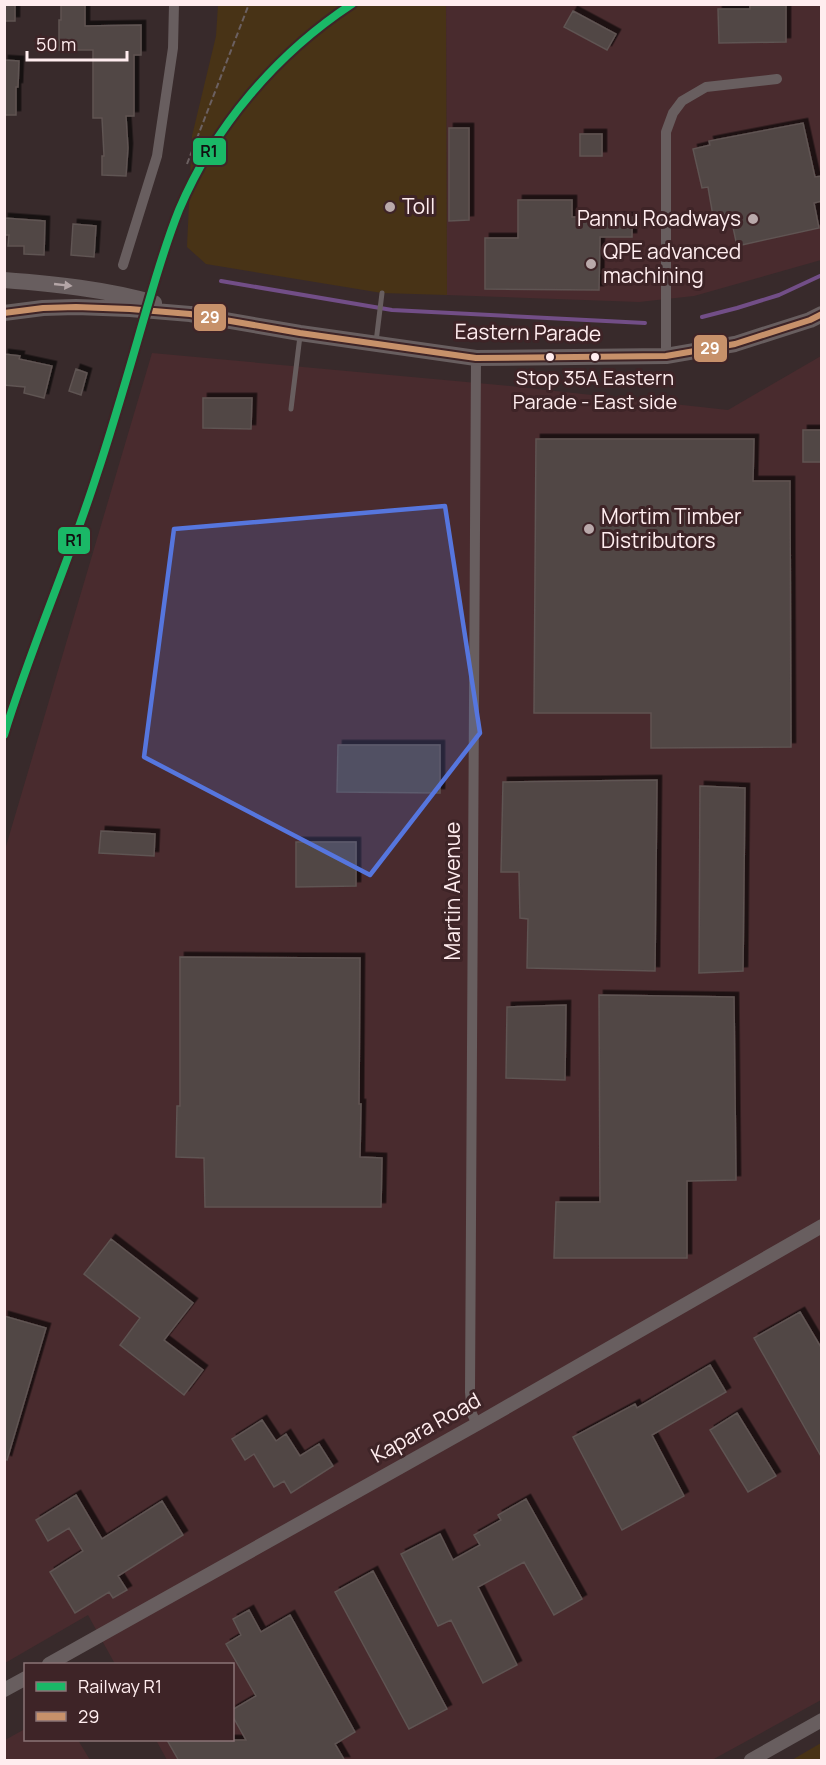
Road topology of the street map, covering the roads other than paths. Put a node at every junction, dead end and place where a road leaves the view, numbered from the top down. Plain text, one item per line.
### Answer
1 (174, 4) edge
2 (777, 79) dead end
3 (123, 265) dead end
4 (4, 281) edge
5 (382, 293) dead end
6 (43, 308) junction
7 (4, 313) edge
8 (822, 314) edge
9 (194, 315) junction
10 (300, 333) junction
11 (375, 345) junction
12 (666, 356) junction
13 (476, 358) junction
14 (291, 409) dead end
15 (822, 1226) edge
16 (477, 1424) junction
17 (53, 1663) edge
18 (24, 1679) edge
19 (4, 1690) edge
20 (822, 1720) edge
21 (752, 1761) edge

1 - 3 street
2 - 12 street
4 - 6 main road
4 -> 9 main road, Eastern Parade
5 - 11 lane
6 - 7 main road, Eastern Parade
6 - 9 main road, Eastern Parade
8 - 12 main road, Eastern Parade
9 - 10 main road, Eastern Parade
10 - 11 main road, Eastern Parade
10 - 14 lane
11 - 13 main road, Eastern Parade
12 - 13 main road, Eastern Parade
13 - 16 street, Martin Avenue
15 - 16 street, Kapara Road
16 - 17 street, Kapara Road
18 - 19 street
20 - 21 street

